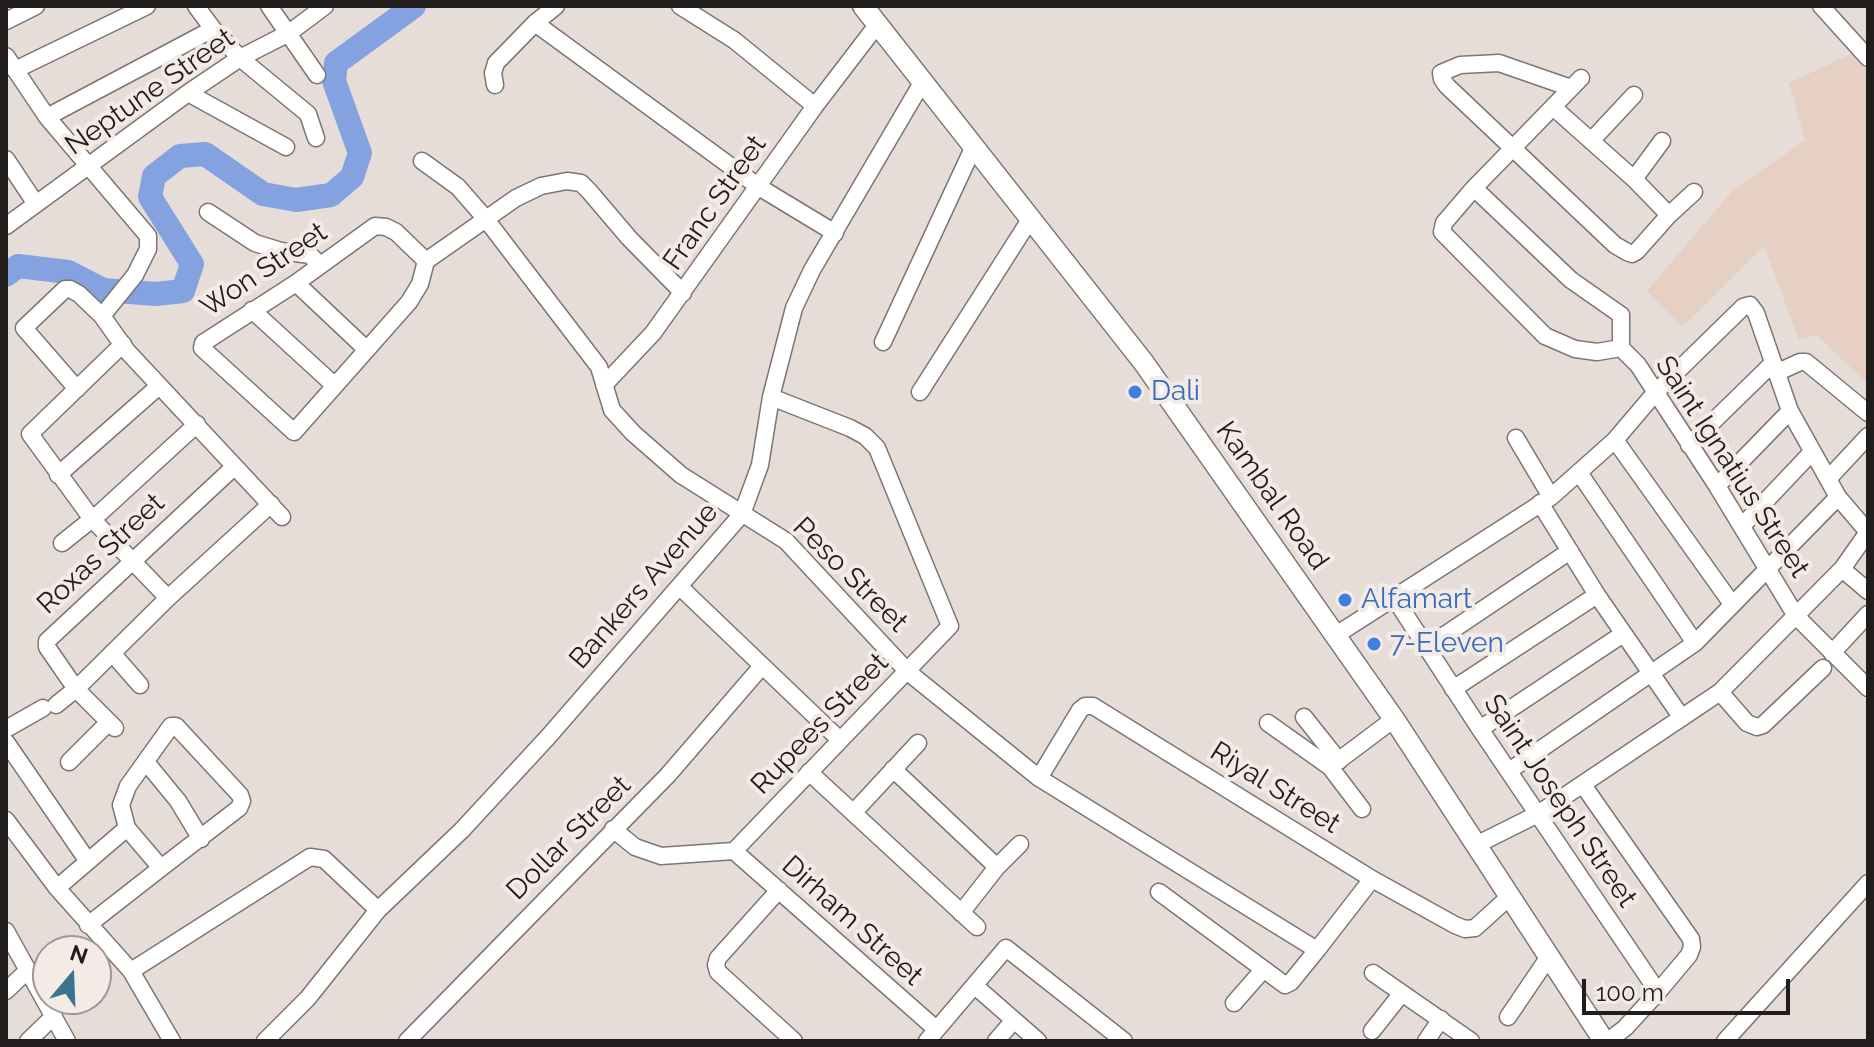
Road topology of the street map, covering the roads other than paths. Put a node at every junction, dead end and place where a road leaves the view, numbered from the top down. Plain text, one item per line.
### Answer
1 (36, 6) edge
2 (147, 6) edge
3 (196, 6) edge
4 (269, 6) edge
5 (325, 6) edge
6 (556, 6) edge
7 (680, 6) edge
8 (1821, 6) edge
9 (872, 13) edge
10 (6, 21) edge
11 (535, 23) junction
12 (213, 29) junction
13 (289, 33) junction
14 (1866, 52) edge
15 (240, 58) junction
16 (11, 63) edge
17 (317, 75) dead end
18 (923, 81) junction
19 (495, 85) dead end
20 (188, 93) junction
21 (1634, 95) dead end
22 (815, 106) junction
23 (1553, 107) junction
24 (47, 117) junction
25 (316, 138) dead end
26 (1591, 141) junction
27 (1662, 141) dead end
28 (974, 146) junction
29 (286, 147) dead end
30 (1514, 149) junction
31 (6, 159) edge
32 (422, 161) dead end
33 (89, 165) junction
34 (1634, 179) junction
35 (759, 187) junction
36 (1474, 188) junction
37 (1694, 192) dead end
38 (36, 204) junction
39 (208, 212) dead end
40 (1669, 215) junction
41 (485, 218) junction
42 (1031, 218) junction
43 (6, 226) edge
44 (835, 233) junction
45 (426, 261) junction
46 (320, 265) junction
47 (296, 283) junction
48 (683, 293) junction
49 (252, 310) junction
50 (102, 316) junction
51 (883, 342) dead end
52 (123, 344) junction
53 (1621, 348) junction
54 (366, 349) junction
55 (1774, 368) junction
56 (334, 385) junction
57 (604, 385) junction
58 (159, 386) junction
59 (77, 389) junction
60 (920, 392) dead end
61 (1655, 393) junction
62 (771, 397) junction
63 (1790, 411) junction
64 (1868, 413) edge
65 (197, 424) junction
66 (1868, 436) edge
67 (1516, 438) dead end
68 (1615, 440) junction
69 (1689, 445) junction
70 (1812, 452) junction
71 (234, 467) junction
72 (1580, 474) junction
73 (58, 475) junction
74 (1828, 479) junction
75 (1717, 486) junction
76 (1838, 497) junction
77 (1545, 500) junction
78 (742, 514) junction
79 (92, 519) junction
80 (1742, 526) junction
81 (1866, 527) edge
82 (62, 543) dead end
83 (1570, 551) junction
84 (132, 560) junction
85 (1767, 568) junction
86 (1842, 569) junction
87 (680, 587) junction
88 (1868, 591) edge
89 (1597, 595) junction
90 (168, 598) junction
91 (1395, 599) junction
92 (1732, 604) junction
93 (1868, 614) edge
94 (1796, 616) junction
95 (1623, 634) junction
96 (1336, 635) junction
97 (1695, 643) junction
98 (1427, 647) junction
99 (112, 653) junction
100 (1832, 653) junction
101 (762, 666) junction
102 (1823, 668) dead end
103 (908, 672) junction
104 (1651, 675) junction
105 (140, 685) dead end
106 (1868, 688) edge
107 (76, 689) junction
108 (1453, 689) junction
109 (1720, 692) junction
110 (1304, 717) dead end
111 (1682, 718) junction
112 (1394, 719) junction
113 (1268, 723) dead end
114 (6, 729) edge
115 (1480, 729) junction
116 (840, 740) junction
117 (6, 742) edge
118 (918, 743) dead end
119 (69, 762) dead end
120 (146, 762) junction
121 (1334, 764) junction
122 (893, 769) junction
123 (1509, 771) junction
124 (809, 772) junction
125 (1039, 778) junction
126 (1583, 785) junction
127 (1362, 809) dead end
128 (853, 813) junction
129 (1538, 814) junction
130 (6, 820) edge
131 (127, 828) junction
132 (613, 829) junction
133 (201, 839) junction
134 (1020, 844) dead end
135 (1476, 845) junction
136 (734, 851) junction
137 (87, 860) junction
138 (997, 867) junction
139 (161, 868) junction
140 (1372, 879) junction
141 (1868, 883) edge
142 (57, 888) junction
143 (779, 890) junction
144 (1159, 892) dead end
145 (1508, 898) junction
146 (378, 910) junction
147 (961, 913) junction
148 (88, 925) junction
149 (977, 927) dead end
150 (6, 931) edge
151 (1317, 950) junction
152 (1548, 958) junction
153 (28, 970) junction
154 (1263, 970) junction
155 (131, 971) junction
156 (1373, 973) dead end
157 (975, 986) junction
158 (6, 991) edge
159 (1658, 992) junction
160 (1402, 993) junction
161 (1234, 1003) dead end
162 (54, 1016) junction
163 (1508, 1017) dead end
164 (1441, 1019) junction
165 (1014, 1020) junction
166 (1372, 1031) dead end
167 (931, 1035) edge
168 (28, 1041) edge
169 (67, 1041) edge
170 (172, 1041) edge
171 (265, 1041) edge
172 (407, 1041) edge
173 (794, 1041) edge
174 (996, 1041) edge
175 (1038, 1041) edge
176 (1124, 1041) edge
177 (1426, 1041) edge
178 (1471, 1041) edge
179 (1606, 1041) edge
180 (1725, 1041) edge

1 - 10 street
2 - 16 street
3 - 12 street
4 - 13 street
5 - 13 street, Neptune Street
6 - 11 street
7 - 22 street
8 - 14 street
9 - 18 main road, Kambal Road
9 - 22 street, Franc Street
11 - 19 street
11 - 35 street
12 - 15 street
12 - 24 street
13 - 15 street, Neptune Street
13 - 17 street
15 - 20 street, Neptune Street
15 - 25 street
16 - 24 street
18 - 28 main road, Kambal Road
18 - 44 street, Bankers Avenue
20 - 29 street
20 - 33 street, Neptune Street
21 - 26 street
22 - 35 street, Franc Street
23 - 26 street
23 - 30 street
23 - 30 street
24 - 33 street
26 - 34 street
27 - 34 street
28 - 42 main road, Kambal Road
28 - 51 street
30 - 36 street
30 - 40 street
31 - 38 street
32 - 41 street, Peso Street
33 - 38 street, Neptune Street
33 - 50 street
34 - 40 street
35 - 44 street
35 - 48 street, Franc Street
36 - 53 street
36 - 53 street
37 - 40 street
38 - 43 street, Neptune Street
39 - 46 street
41 - 45 street
41 - 48 street
41 - 57 street, Peso Street
42 - 60 street
42 - 96 main road, Kambal Road
44 - 62 street, Bankers Avenue
45 - 46 street, Won Street
45 - 54 street
46 - 47 street, Won Street
47 - 49 street, Won Street
47 - 54 street
48 - 57 street, Franc Street
49 - 56 street
49 - 56 street, Won Street
50 - 52 street
50 - 59 street
52 - 58 street
52 - 59 street
53 - 61 street, Saint Ignatius Street
54 - 56 street
55 - 61 street
55 - 63 street
55 - 64 street
55 - 69 street
57 - 78 street, Peso Street
58 - 65 street
58 - 73 street
59 - 73 street
61 - 68 street
61 - 69 street, Saint Ignatius Street
62 - 78 street, Bankers Avenue
62 - 103 street, Rupees Street
63 - 70 street
63 - 75 street
65 - 71 street
65 - 79 street
66 - 74 street
67 - 77 street
68 - 72 street
68 - 92 street
69 - 75 street, Saint Ignatius Street
70 - 74 street
70 - 80 street
71 - 84 street, Roxas Street
71 - 90 street
72 - 77 street
72 - 97 street
73 - 79 street
74 - 76 street
75 - 80 street, Saint Ignatius Street
76 - 81 street
76 - 85 street
77 - 83 street
77 - 91 street
78 - 87 street, Bankers Avenue
78 - 103 street, Peso Street
79 - 82 street
79 - 84 street
80 - 85 street, Saint Ignatius Street
81 - 86 street
83 - 89 street
83 - 98 street
84 - 90 street
84 - 107 street, Roxas Street
85 - 92 street
85 - 94 street, Saint Ignatius Street
86 - 88 street
86 - 94 street
87 - 101 street
87 - 146 street, Bankers Avenue
89 - 95 street
89 - 108 street
90 - 99 street
91 - 96 street
91 - 98 street, Saint Joseph Street
92 - 97 street
93 - 100 street
94 - 100 street, Saint Ignatius Street
94 - 109 street
95 - 104 street
95 - 115 street
96 - 112 main road, Kambal Road
97 - 104 street
98 - 108 street, Saint Joseph Street
99 - 105 street
99 - 107 street
100 - 106 street, Saint Ignatius Street
101 - 116 street
101 - 132 street, Dollar Street
102 - 109 street
103 - 116 street, Rupees Street
103 - 125 street, Peso Street
104 - 111 street
104 - 123 street
107 - 114 street
107 - 119 street
108 - 115 street, Saint Joseph Street
109 - 111 street
110 - 121 street
111 - 126 street
112 - 121 street
112 - 135 main road, Kambal Road
113 - 121 street
115 - 123 street, Saint Joseph Street
116 - 124 street, Rupees Street
117 - 137 street
118 - 122 street
120 - 131 street
120 - 133 street
120 - 133 street
121 - 127 street
122 - 128 street
122 - 138 street
123 - 129 street, Saint Joseph Street
124 - 128 street
124 - 136 street, Rupees Street
125 - 140 street, Riyal Street
125 - 151 street, Peso Street
126 - 129 street
126 - 159 street
128 - 147 street
129 - 135 street
129 - 159 street, Saint Joseph Street
130 - 142 street
131 - 137 street
131 - 139 street
132 - 136 street
132 - 172 street, Dollar Street
133 - 139 street
134 - 138 street
135 - 145 main road, Kambal Road
136 - 143 street, Dirham Street
137 - 142 street
138 - 147 street
139 - 148 street
140 - 145 street, Riyal Street
140 - 151 street
141 - 180 street
142 - 148 street
143 - 167 street, Dirham Street
143 - 173 street
144 - 154 street
145 - 152 main road, Kambal Road
146 - 155 street
146 - 171 street, Bankers Avenue
147 - 149 street
148 - 155 street
150 - 153 street
151 - 154 street
152 - 163 street
152 - 179 main road, Kambal Road
153 - 158 street
153 - 162 street
154 - 161 street
155 - 170 street
156 - 160 street
157 - 165 street
157 - 167 street
157 - 176 street
159 - 179 street
160 - 164 street
160 - 166 street
162 - 168 street
162 - 169 street
164 - 177 street
164 - 178 street
165 - 174 street
165 - 175 street

